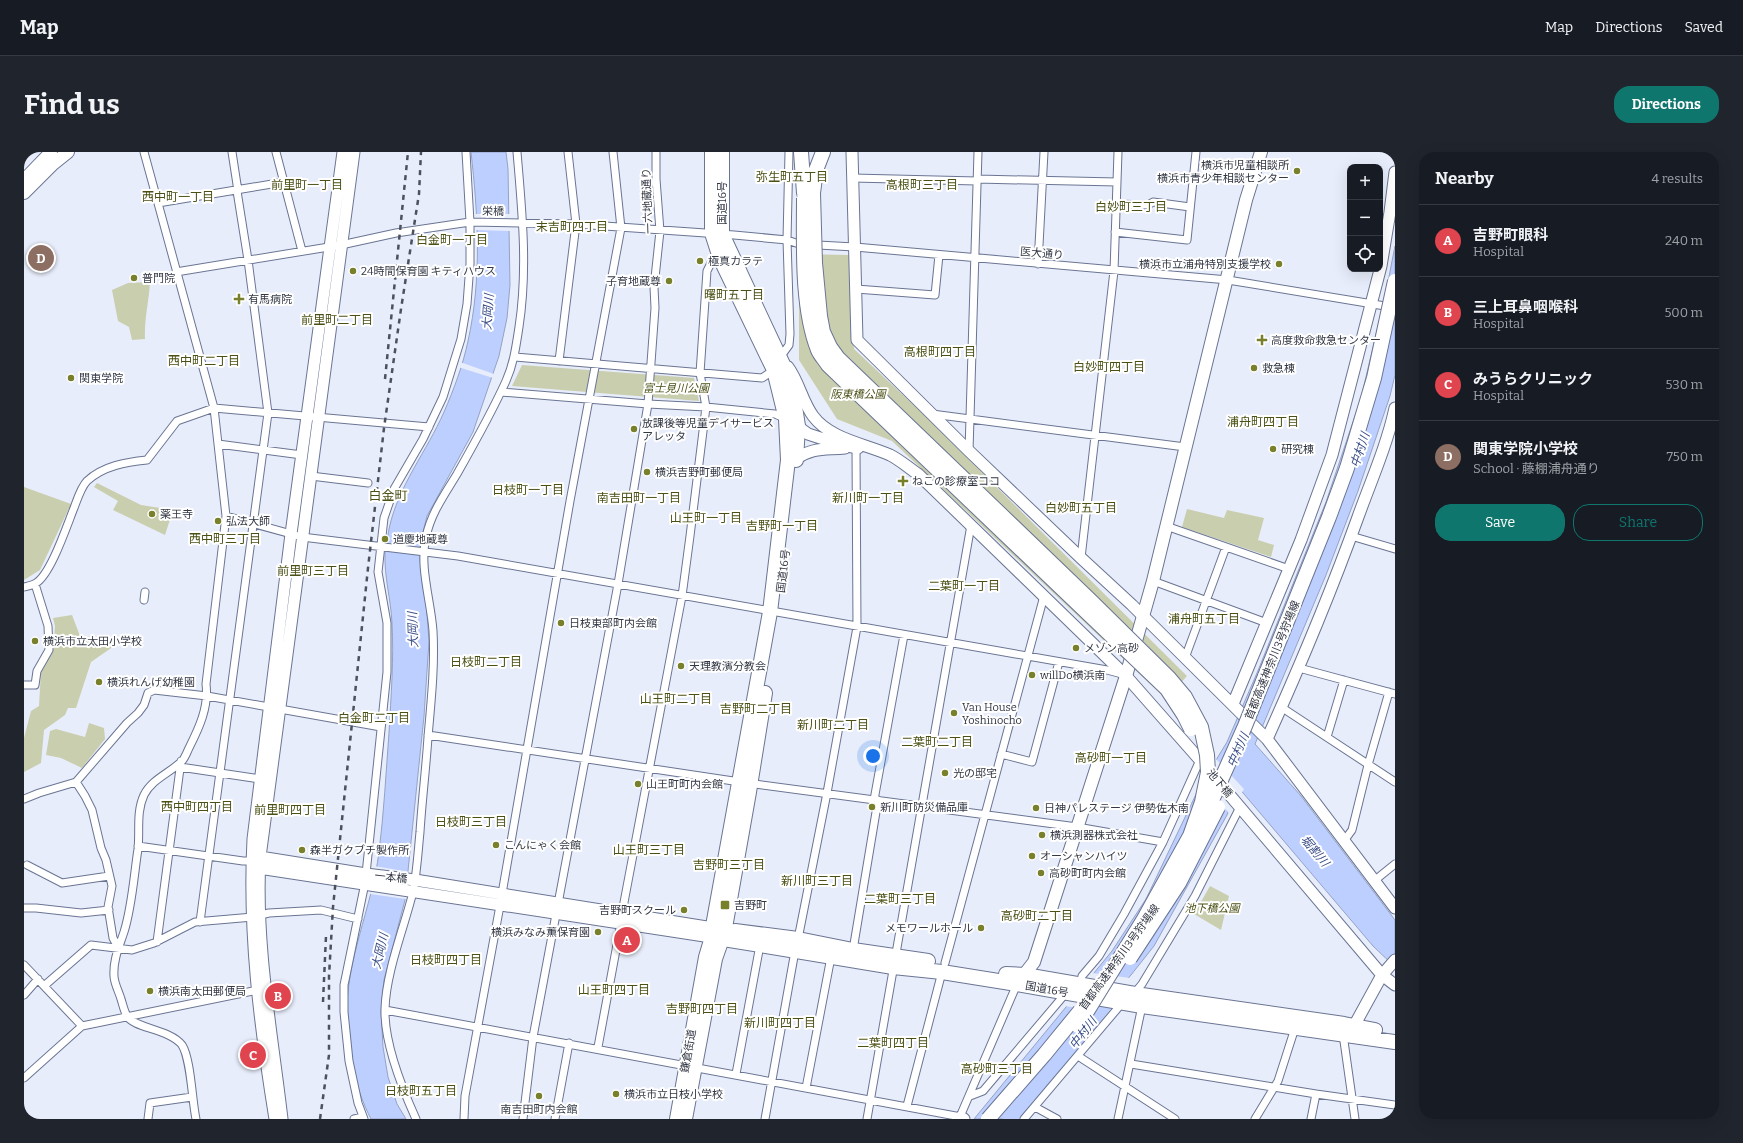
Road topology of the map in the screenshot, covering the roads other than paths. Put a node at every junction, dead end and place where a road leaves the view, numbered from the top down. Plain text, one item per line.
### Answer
1 (52, 152) edge
2 (68, 152) edge
3 (144, 152) edge
4 (232, 152) edge
5 (276, 152) edge
6 (344, 152) edge
7 (354, 152) edge
8 (466, 152) edge
9 (517, 152) edge
10 (568, 152) edge
11 (613, 152) edge
12 (656, 152) edge
13 (712, 152) edge
14 (722, 152) edge
15 (789, 152) edge
16 (800, 152) edge
17 (823, 152) edge
18 (852, 152) edge
19 (978, 152) edge
20 (1044, 152) edge
21 (1118, 152) edge
22 (1196, 152) edge
23 (1261, 152) edge
24 (1395, 172) edge
25 (853, 178) junction
26 (24, 180) edge
27 (977, 180) junction
28 (1044, 180) junction
29 (284, 182) junction
30 (1117, 182) junction
31 (237, 191) junction
32 (24, 193) edge
33 (809, 193) junction
34 (158, 203) junction
35 (1116, 204) junction
36 (1190, 207) junction
37 (472, 222) junction
38 (523, 223) junction
39 (576, 224) junction
40 (621, 228) junction
41 (660, 230) junction
42 (1115, 232) junction
43 (717, 234) junction
44 (788, 240) junction
45 (335, 245) junction
46 (855, 247) junction
47 (302, 251) junction
48 (939, 255) junction
49 (720, 258) junction
50 (974, 258) junction
51 (248, 260) junction
52 (1038, 264) junction
53 (1114, 271) junction
54 (176, 272) junction
55 (1228, 280) junction
56 (1395, 281) edge
57 (856, 289) junction
58 (1372, 304) junction
59 (1395, 308) edge
60 (1395, 331) edge
61 (781, 356) junction
62 (515, 357) junction
63 (559, 361) junction
64 (596, 364) junction
65 (650, 368) junction
66 (774, 370) junction
67 (700, 373) junction
68 (501, 392) junction
69 (590, 399) junction
70 (648, 404) junction
71 (706, 407) junction
72 (214, 408) junction
73 (1395, 408) edge
74 (268, 413) junction
75 (932, 414) junction
76 (313, 417) junction
77 (968, 419) junction
78 (1394, 420) edge
79 (792, 423) junction
80 (429, 427) junction
81 (1096, 435) junction
82 (218, 444) junction
83 (856, 447) junction
84 (1185, 447) junction
85 (263, 450) junction
86 (968, 451) junction
87 (882, 452) junction
88 (302, 455) junction
89 (796, 459) junction
90 (311, 476) junction
91 (368, 483) dead end
92 (226, 516) junction
93 (253, 523) junction
94 (971, 525) junction
95 (1166, 526) junction
96 (291, 534) junction
97 (1351, 536) junction
98 (302, 537) junction
99 (1226, 547) junction
100 (382, 548) junction
101 (1395, 549) edge
102 (422, 551) junction
103 (1081, 558) junction
104 (1288, 569) junction
105 (557, 574) junction
106 (1153, 581) junction
107 (35, 584) junction
108 (618, 584) junction
109 (24, 587) edge
110 (145, 592) dead end
111 (682, 596) junction
112 (1044, 596) junction
113 (144, 600) dead end
114 (1206, 600) junction
115 (774, 613) junction
116 (1142, 616) junction
117 (1267, 623) junction
118 (858, 627) junction
119 (904, 636) junction
120 (950, 644) junction
121 (1028, 657) junction
122 (1185, 658) junction
123 (1059, 662) junction
124 (1299, 668) junction
125 (1126, 676) junction
126 (1344, 680) junction
127 (24, 685) edge
128 (1392, 693) edge
129 (207, 696) junction
130 (230, 700) junction
131 (1233, 704) junction
132 (1282, 707) junction
133 (275, 708) junction
134 (381, 727) junction
135 (428, 735) junction
136 (1327, 737) junction
137 (1267, 739) junction
138 (527, 751) junction
139 (1002, 754) junction
140 (585, 759) junction
141 (1200, 760) junction
142 (181, 764) junction
143 (1368, 765) junction
144 (650, 768) junction
145 (220, 773) junction
146 (260, 779) junction
147 (76, 782) junction
148 (746, 782) junction
149 (1395, 782) edge
150 (827, 793) junction
151 (24, 799) edge
152 (876, 800) junction
153 (922, 807) junction
154 (1240, 807) junction
155 (985, 815) junction
156 (1078, 827) junction
157 (1344, 841) junction
158 (1163, 842) junction
159 (138, 846) junction
160 (170, 851) junction
161 (208, 856) junction
162 (257, 862) junction
163 (1395, 864) edge
164 (27, 865) dead end
165 (109, 876) junction
166 (366, 879) junction
167 (415, 880) junction
168 (1374, 881) junction
169 (413, 892) junction
170 (501, 899) junction
171 (26, 907) edge
172 (557, 908) junction
173 (1395, 908) edge
174 (109, 910) junction
175 (257, 916) junction
176 (622, 918) junction
177 (358, 919) junction
178 (200, 922) junction
179 (718, 933) junction
180 (157, 942) junction
181 (760, 945) junction
182 (797, 945) junction
183 (118, 947) junction
184 (853, 950) junction
185 (831, 957) junction
186 (1395, 960) edge
187 (894, 962) junction
188 (24, 965) edge
189 (943, 968) junction
190 (1382, 975) junction
191 (38, 979) junction
192 (1021, 979) junction
193 (1080, 985) junction
194 (1395, 985) edge
195 (44, 986) junction
196 (262, 989) junction
197 (1066, 993) junction
198 (1135, 994) junction
199 (24, 995) edge
200 (1122, 1002) junction
201 (1142, 1006) junction
202 (385, 1010) junction
203 (127, 1017) junction
204 (1075, 1024) junction
205 (82, 1026) junction
206 (478, 1026) junction
207 (1295, 1028) junction
208 (1350, 1032) junction
209 (1395, 1033) edge
210 (533, 1037) junction
211 (1395, 1042) edge
212 (569, 1043) junction
213 (598, 1047) junction
214 (1078, 1056) junction
215 (1131, 1064) junction
216 (691, 1066) junction
217 (736, 1074) junction
218 (24, 1078) edge
219 (771, 1081) junction
220 (1124, 1087) junction
221 (1275, 1087) junction
222 (806, 1088) junction
223 (1316, 1094) junction
224 (970, 1096) junction
225 (192, 1097) junction
226 (870, 1099) junction
227 (1352, 1099) junction
228 (1395, 1105) edge
229 (907, 1106) junction
230 (1035, 1107) junction
231 (363, 1118) edge
232 (961, 1118) edge
233 (148, 1119) edge
234 (196, 1119) edge
235 (275, 1119) edge
236 (282, 1119) edge
237 (354, 1119) edge
238 (416, 1119) edge
239 (464, 1119) edge
240 (523, 1119) edge
241 (555, 1119) edge
242 (676, 1119) edge
243 (686, 1119) edge
244 (765, 1119) edge
245 (867, 1119) edge
246 (988, 1119) edge
247 (998, 1119) edge
248 (1024, 1119) edge
249 (1057, 1119) edge
250 (1118, 1119) edge
251 (1175, 1119) edge
252 (1254, 1119) edge
253 (1311, 1119) edge
254 (1355, 1119) edge

1 - 26 main road
2 - 32 main road
3 - 34 street
4 - 31 street
5 - 29 street
6 - 45 street
7 - 45 street
8 - 37 street
9 - 38 street
10 - 39 street
11 - 40 street
12 - 41 street, 一六地蔵通り
13 - 43 highway, 国道16号
14 - 43 highway, 国道16号
15 - 44 street
16 - 33 highway
17 - 33 highway
18 - 25 street
19 - 27 street
20 - 28 street
21 - 30 street
22 - 36 street
23 - 55 main road
24 - 58 street
25 - 27 street
25 - 46 street
27 - 28 street
27 - 50 street
28 - 30 street
28 - 52 street
29 - 31 street
29 - 47 street
30 - 35 street
31 - 34 street
31 - 51 street
33 - 204 highway, bridge
33 - 204 highway, bridge
34 - 54 street
35 - 36 street
35 - 42 street
36 - 42 street
37 - 38 street, 栄橋
37 - 45 street, 栄橋
37 - 80 street
38 - 39 street, 栄橋
38 - 62 street
39 - 40 street, 栄橋
39 - 63 street
40 - 41 street, 栄橋
40 - 64 street
41 - 43 street, 医大通り
41 - 65 street, 一六地蔵通り
42 - 53 street
43 - 44 street, 医大通り
43 - 49 highway, 国道16号
43 - 61 highway, 国道16号
44 - 46 street, 医大通り
44 - 61 street
45 - 47 street, 栄橋
45 - 76 street
46 - 48 street, 医大通り
46 - 57 street
47 - 51 street, 栄橋
48 - 50 street, 医大通り
48 - 57 street
49 - 66 highway, 国道16号
49 - 67 street
50 - 52 street, 医大通り
50 - 77 street
51 - 54 street, 栄橋
51 - 74 street
52 - 53 street, 医大通り
53 - 55 street, 医大通り
53 - 81 street
54 - 72 street
55 - 58 street, 医大通り
55 - 84 main road
56 - 204 highway, 首都高速神奈川3号狩場線, bridge
57 - 75 street
58 - 59 street, 医大通り
58 - 104 street
60 - 204 highway, 首都高速神奈川3号狩場線, bridge
61 - 79 highway, 国道16号
61 - 87 street
62 - 63 street
62 - 68 street
63 - 64 street
64 - 65 street
64 - 69 street
65 - 67 street
65 - 70 street, 一六地蔵通り
66 - 67 street
66 - 79 highway, 国道16号
67 - 71 street
68 - 69 street
68 - 102 street
69 - 70 street
69 - 105 street
70 - 71 street
70 - 108 street, 一六地蔵通り
71 - 79 street
71 - 111 street
72 - 74 street
72 - 82 street
72 - 107 street
73 - 78 street
74 - 76 street
74 - 85 street
75 - 77 street
75 - 86 street
76 - 80 street
76 - 88 street
76 - 90 street
77 - 81 street
77 - 86 street
78 - 97 street
79 - 83 street
79 - 89 highway, 国道16号
79 - 115 highway, 国道16号
80 - 100 street
81 - 84 street
81 - 103 street
82 - 85 street
82 - 92 street
83 - 87 street
83 - 89 street
83 - 118 street
84 - 95 main road
85 - 88 street
85 - 93 street
86 - 103 street
87 - 94 street, 池下橋
88 - 96 street
89 - 115 highway, 国道16号
90 - 91 street
90 - 98 street
92 - 93 street
92 - 129 street
93 - 96 street
93 - 130 street
94 - 112 street, 池下橋
94 - 120 street
95 - 99 street
95 - 106 main road
96 - 98 street
96 - 133 street
97 - 101 street
97 - 124 street
98 - 100 street
98 - 133 street
99 - 104 street
99 - 114 street
100 - 102 street
100 - 134 street
102 - 105 street
102 - 135 street
103 - 116 street
104 - 117 street
105 - 108 street
105 - 138 street
106 - 114 street
106 - 116 main road
107 - 109 street
107 - 127 street
108 - 111 street
108 - 140 street, 一六地蔵通り
110 - 113 street
111 - 115 street
111 - 144 street
112 - 121 street
112 - 125 street, 池下橋
114 - 117 street
114 - 122 street
115 - 118 street
115 - 148 highway, 国道16号
116 - 122 street
116 - 125 main road
117 - 131 street
118 - 119 street
118 - 150 street
119 - 120 street
119 - 152 street
120 - 121 street
120 - 153 street
121 - 123 street
121 - 139 street
122 - 131 street
123 - 125 street
123 - 139 street
124 - 126 street
124 - 132 street
125 - 141 street, 池下橋
125 - 156 main road
126 - 128 street
126 - 136 street
128 - 143 street
129 - 130 street
129 - 142 street
129 - 147 street
130 - 133 street
130 - 145 street
131 - 137 street
132 - 136 street
132 - 137 street
133 - 134 street
133 - 146 street
133 - 162 street
134 - 166 street
135 - 138 street
135 - 167 street
136 - 143 street
137 - 157 street
138 - 140 street
138 - 170 street
139 - 155 street
140 - 144 street
140 - 172 street, 一六地蔵通り
141 - 154 street, 池下橋
141 - 158 street
142 - 145 street
142 - 159 street
142 - 160 street
143 - 149 street
143 - 157 street
144 - 148 street
144 - 176 street
145 - 146 street
145 - 161 street
146 - 162 street
147 - 151 street
147 - 165 street
148 - 150 street
148 - 179 highway, 国道16号
150 - 152 street
150 - 182 street
152 - 153 street
152 - 184 street
153 - 155 street
153 - 187 street
154 - 190 street, 池下橋
154 - 198 street
155 - 156 street
155 - 189 street
156 - 158 street
156 - 192 main road
157 - 168 street
158 - 193 street
159 - 160 street
159 - 183 street
160 - 161 street
160 - 180 street
161 - 162 street
161 - 178 street
162 - 166 street
162 - 175 street
163 - 168 street
164 - 165 street
165 - 174 street
166 - 167 street, 一本橋
166 - 169 street, 一本橋
166 - 177 street
167 - 169 street
167 - 170 street, 一本橋
168 - 173 street
169 - 170 street, 一本橋
169 - 202 street
170 - 172 street
170 - 206 street
171 - 174 street
172 - 176 street
172 - 210 street, 一六地蔵通り
174 - 183 street
175 - 177 street
175 - 178 street
175 - 196 street
176 - 179 street
176 - 213 street
177 - 231 street
178 - 180 street
179 - 181 highway, 国道16号
179 - 182 highway, 国道16号
179 - 216 main road, 鎌倉街道
180 - 183 street
181 - 182 highway, 国道16号
181 - 217 street
182 - 184 highway, 国道16号
182 - 185 highway, 国道16号
182 - 219 street
183 - 195 street
183 - 203 street
184 - 187 highway, 国道16号
185 - 187 highway, 国道16号
185 - 222 street
186 - 190 street
187 - 189 highway, 国道16号
187 - 226 street
188 - 191 street
189 - 192 highway, 国道16号
189 - 229 street
190 - 194 street, 池下橋
190 - 208 street
191 - 195 street
191 - 199 street
192 - 193 highway, 国道16号
192 - 197 highway, 国道16号
192 - 224 street
193 - 198 highway, 国道16号
195 - 205 street
196 - 203 street
196 - 235 street
196 - 236 street
197 - 200 highway, 国道16号
197 - 224 street
198 - 200 street
198 - 208 highway, 国道16号
200 - 201 highway, 国道16号
200 - 214 street
201 - 207 highway, 国道16号
201 - 215 street
202 - 206 street
202 - 238 street
203 - 205 street
203 - 225 street
204 - 246 highway, 首都高速神奈川3号狩場線, bridge
204 - 247 highway, 首都高速神奈川3号狩場線
205 - 218 street
206 - 210 street
206 - 239 street
207 - 208 highway, 国道16号
207 - 221 street
208 - 209 highway, 国道16号
208 - 211 highway, 国道16号
208 - 227 street
210 - 212 street
210 - 240 street, 一六地蔵通り
212 - 213 street
212 - 241 street
213 - 216 street
214 - 220 street
214 - 230 street
215 - 220 street
215 - 221 street
216 - 217 street
216 - 242 main road, 鎌倉街道
216 - 243 main road, 鎌倉街道
217 - 219 street
219 - 222 street
219 - 244 street
220 - 250 street
220 - 251 street
221 - 223 street
221 - 252 street
222 - 226 street
223 - 227 street
223 - 253 street
224 - 232 street
225 - 233 street
225 - 234 street
226 - 229 street
226 - 245 street
227 - 228 street
227 - 254 street
229 - 232 street
230 - 248 street
230 - 249 street
231 - 237 street

